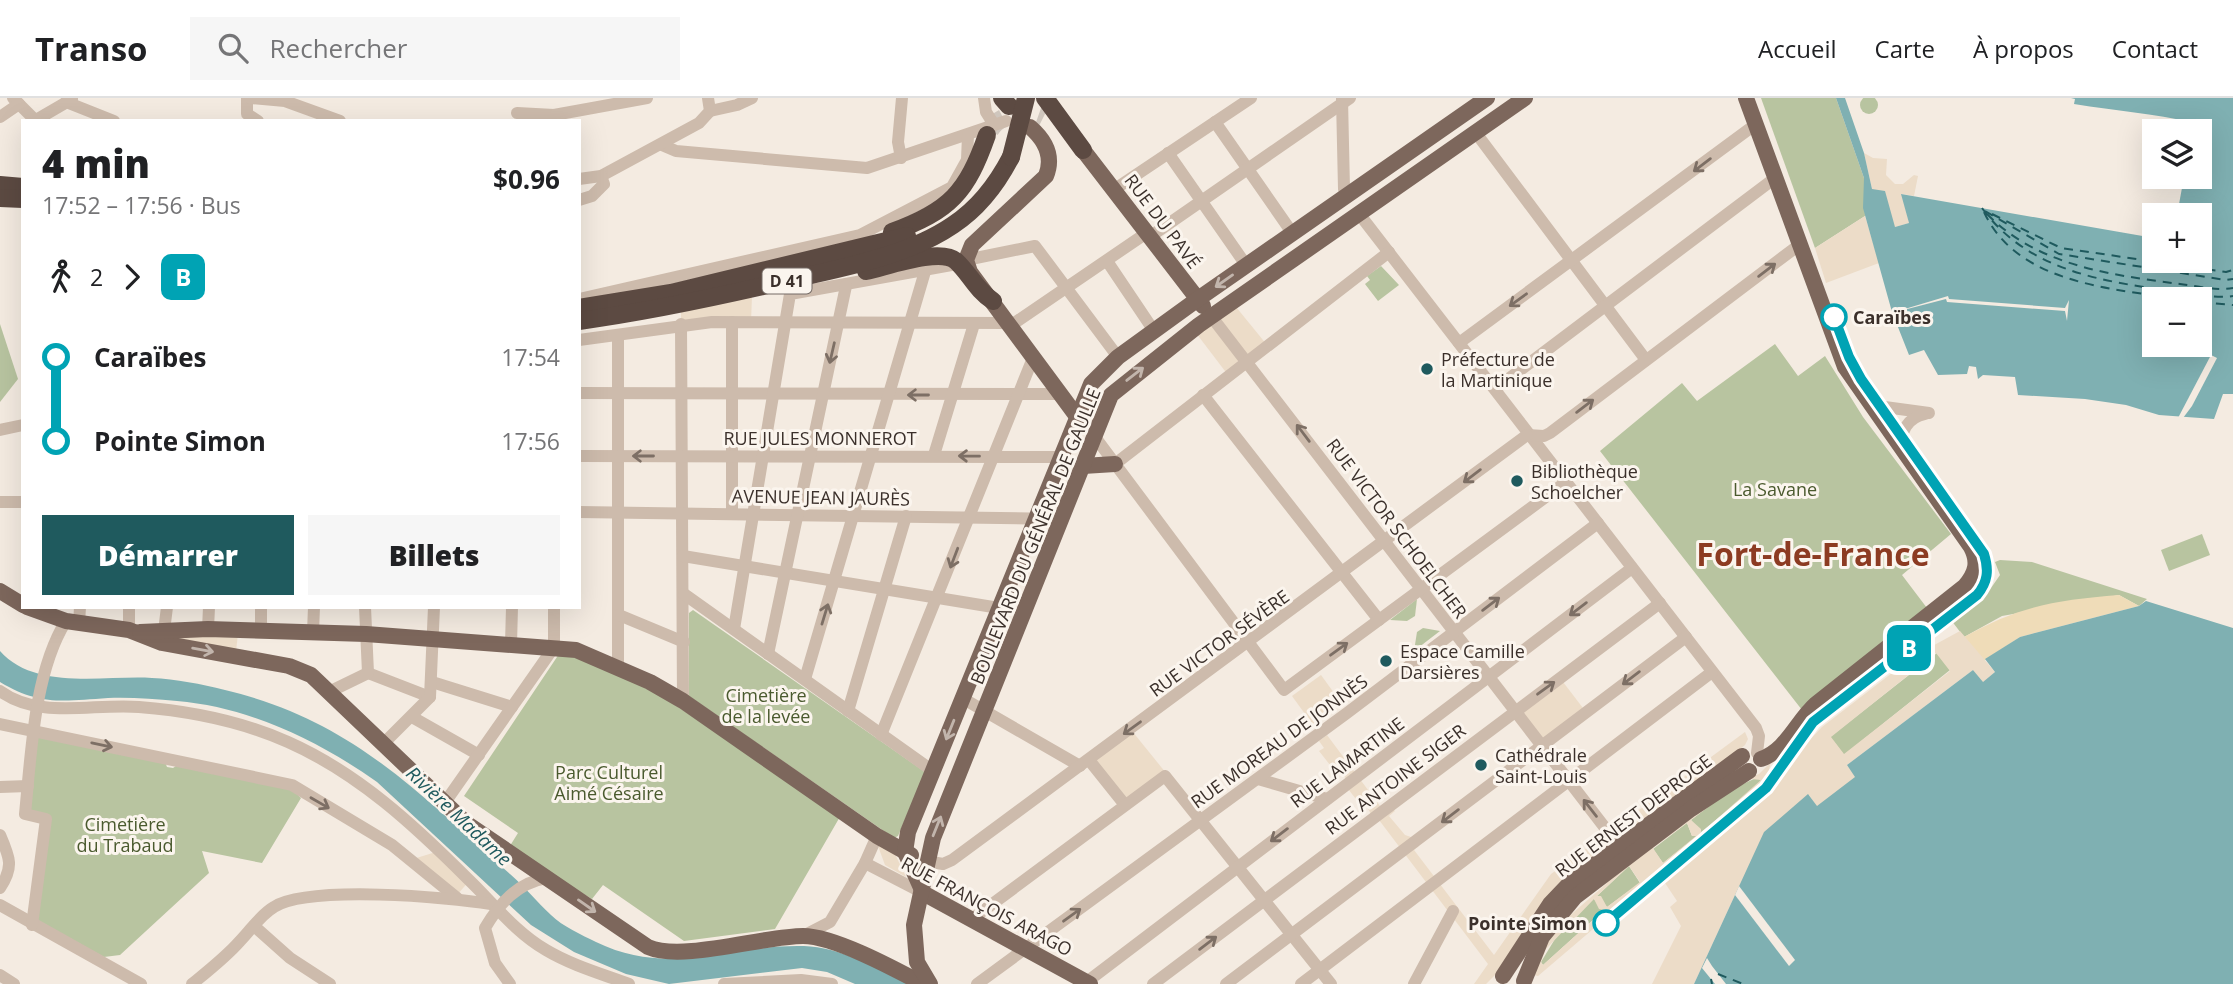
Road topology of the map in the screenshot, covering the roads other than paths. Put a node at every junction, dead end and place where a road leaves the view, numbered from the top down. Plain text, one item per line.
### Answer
1 (249, 98) edge
2 (266, 98) edge
3 (647, 98) edge
4 (752, 98) edge
5 (902, 98) edge
6 (984, 98) edge
7 (1045, 98) edge
8 (1251, 98) edge
9 (1487, 98) edge
10 (1525, 98) edge
11 (1746, 98) edge
12 (71, 100) edge
13 (1345, 100) edge
14 (16, 101) edge
15 (709, 104) edge
16 (1006, 111) edge
17 (517, 113) dead end
18 (0, 117) edge
19 (35, 119) edge
20 (38, 119) edge
21 (110, 119) edge
22 (255, 119) edge
23 (336, 119) edge
24 (1036, 122) joint
25 (1215, 122) junction
26 (1756, 124) junction
27 (1476, 132) junction
28 (968, 135) junction
29 (662, 145) junction
30 (1083, 150) junction
31 (1168, 153) junction
32 (901, 158) junction
33 (1247, 168) junction
34 (601, 176) junction
35 (0, 178) edge
36 (1775, 178) junction
37 (581, 179) edge
38 (21, 180) edge
39 (1115, 189) junction
40 (1344, 195) junction
41 (581, 199) edge
42 (1200, 201) junction
43 (937, 211) junction
44 (1360, 215) junction
45 (898, 217) junction
46 (1150, 234) junction
47 (1293, 234) junction
48 (1799, 245) junction
49 (1389, 252) junction
50 (964, 259) junction
51 (1293, 260) junction
52 (1573, 260) junction
53 (1107, 261) junction
54 (1246, 265) junction
55 (926, 268) junction
56 (749, 282) junction
57 (846, 286) junction
58 (1067, 289) junction
59 (581, 299) edge
60 (1198, 299) junction
61 (993, 301) joint
62 (1607, 306) junction
63 (581, 308) edge
64 (1211, 316) junction
65 (581, 321) edge
66 (732, 322) junction
67 (784, 322) junction
68 (839, 323) junction
69 (911, 323) junction
70 (681, 324) junction
71 (974, 324) junction
72 (1009, 325) junction
73 (1154, 331) junction
74 (618, 335) junction
75 (581, 340) edge
76 (1459, 343) junction
77 (1118, 357) junction
78 (1033, 358) junction
79 (1646, 360) junction
80 (1246, 361) junction
81 (1495, 388) junction
82 (581, 393) edge
83 (618, 393) junction
84 (682, 393) junction
85 (733, 393) junction
86 (772, 393) junction
87 (822, 393) junction
88 (953, 394) junction
89 (1018, 394) junction
90 (1060, 394) junction
91 (889, 395) junction
92 (1203, 395) junction
93 (1870, 405) junction
94 (1077, 417) junction
95 (21, 425) edge
96 (0, 430) edge
97 (1527, 435) junction
98 (1069, 437) junction
99 (1092, 442) junction
100 (1542, 442) junction
101 (1903, 450) junction
102 (934, 455) junction
103 (581, 456) edge
104 (619, 456) junction
105 (682, 456) junction
106 (733, 456) junction
107 (762, 456) junction
108 (871, 456) junction
109 (994, 456) junction
110 (808, 457) junction
111 (1062, 457) junction
112 (1115, 464) junction
113 (1083, 466) junction
114 (1566, 482) junction
115 (0, 502) edge
116 (21, 502) edge
117 (581, 512) edge
118 (619, 513) junction
119 (682, 513) junction
120 (732, 513) junction
121 (753, 514) junction
122 (796, 515) junction
123 (853, 515) junction
124 (906, 516) junction
125 (970, 516) junction
126 (1036, 518) junction
127 (1062, 519) junction
128 (1598, 523) junction
129 (1385, 542) junction
130 (683, 556) junction
131 (745, 566) junction
132 (1632, 568) junction
133 (784, 572) junction
134 (1343, 573) junction
135 (835, 581) junction
136 (1420, 588) junction
137 (885, 589) junction
138 (0, 591) edge
139 (684, 594) junction
140 (938, 598) junction
141 (21, 603) edge
142 (1660, 603) junction
143 (999, 608) junction
144 (31, 609) edge
145 (129, 609) edge
146 (167, 609) edge
147 (209, 609) edge
148 (261, 609) edge
149 (314, 609) edge
150 (365, 609) edge
151 (434, 609) edge
152 (512, 609) edge
153 (554, 609) edge
154 (619, 615) junction
155 (75, 617) edge
156 (1379, 620) junction
157 (208, 629) junction
158 (734, 629) junction
159 (133, 631) junction
160 (261, 631) junction
161 (313, 632) junction
162 (1454, 632) junction
163 (366, 634) junction
164 (164, 636) junction
165 (1686, 637) junction
166 (434, 640) junction
167 (53, 642) junction
168 (684, 642) junction
169 (1249, 643) junction
170 (512, 644) junction
171 (554, 647) junction
172 (768, 654) junction
173 (618, 667) junction
174 (1712, 672) junction
175 (368, 673) junction
176 (1489, 676) junction
177 (805, 680) junction
178 (432, 682) junction
179 (0, 691) edge
180 (331, 691) junction
181 (964, 693) junction
182 (430, 697) junction
183 (683, 701) junction
184 (39, 705) junction
185 (987, 705) junction
186 (512, 708) junction
187 (848, 710) junction
188 (1515, 711) junction
189 (412, 717) junction
190 (0, 724) edge
191 (35, 731) junction
192 (881, 735) junction
193 (384, 743) junction
194 (1542, 746) junction
195 (479, 755) junction
196 (1751, 758) junction
197 (1085, 763) junction
198 (933, 771) junction
199 (1258, 779) junction
200 (1568, 780) junction
201 (0, 786) edge
202 (28, 786) junction
203 (1327, 799) junction
204 (446, 801) junction
205 (1125, 805) junction
206 (1200, 821) junction
207 (0, 835) edge
208 (877, 836) junction
209 (1617, 847) junction
210 (439, 851) junction
211 (905, 852) junction
212 (410, 860) junction
213 (926, 861) junction
214 (870, 865) junction
215 (1237, 867) junction
216 (1613, 867) junction
217 (527, 874) junction
218 (470, 880) junction
219 (0, 888) edge
220 (923, 893) junction
221 (460, 898) junction
222 (1263, 901) junction
223 (0, 905) edge
224 (496, 906) junction
225 (1453, 911) dead end
226 (972, 919) junction
227 (33, 925) junction
228 (254, 926) junction
229 (1291, 935) junction
230 (802, 936) junction
231 (1025, 949) junction
232 (918, 962) junction
233 (889, 966) junction
234 (1319, 970) junction
235 (0, 975) edge
236 (1498, 980) edge
237 (1087, 983) edge
238 (1525, 983) edge
239 (14, 984) edge
240 (141, 984) edge
241 (192, 984) edge
242 (330, 984) edge
243 (510, 984) edge
244 (629, 984) edge
245 (724, 984) edge
246 (832, 984) edge
247 (923, 984) edge
248 (930, 984) edge
249 (977, 984) edge
250 (1153, 984) edge
251 (1226, 984) edge
252 (1301, 984) edge
253 (1331, 984) edge
254 (1414, 984) edge

1 - 2 street
1 - 22 street
2 - 23 street
3 - 17 street
4 - 15 street
5 - 32 street
6 - 16 street
7 - 30 highway
8 - 25 street
9 - 40 main road, BOULEVARD DU GÉNÉRAL DE GAULLE
10 - 27 main road, BOULEVARD DU GÉNÉRAL DE GAULLE
11 - 26 main road
12 - 20 street
12 - 21 street
13 - 33 street
13 - 40 street
14 - 18 street
14 - 19 street
15 - 29 street
16 - 28 street
16 - 43 highway
16 - 56 highway, D 41
24 - 30 highway
24 - 50 main road
25 - 31 street
25 - 33 street
26 - 36 main road
26 -> 52 street
27 - 44 main road, BOULEVARD DU GÉNÉRAL DE GAULLE
27 - 52 street
28 - 32 street
28 - 45 street
29 - 32 street
29 - 34 street
30 - 39 main road, RUE DU PAVÉ
31 - 39 street
31 - 42 street
33 - 42 street
33 - 47 street
34 - 37 street
34 - 41 street
35 - 38 street
36 - 48 main road
36 - 62 street
39 - 46 main road, RUE DU PAVÉ
40 - 44 main road
40 - 47 main road, BOULEVARD DU GÉNÉRAL DE GAULLE
40 - 51 main road
42 - 46 street
42 - 54 street
43 - 45 highway
43 - 56 highway
44 - 49 street
44 - 51 main road, BOULEVARD DU GÉNÉRAL DE GAULLE
45 - 59 street
46 - 53 street
46 - 60 main road, RUE DU PAVÉ
47 - 54 main road, BOULEVARD DU GÉNÉRAL DE GAULLE
79 -> 48 street
48 - 93 main road
49 - 76 street
49 - 80 street
50 - 55 street
50 - 56 highway
50 - 58 street
50 - 61 highway
51 - 64 main road, BOULEVARD DU GÉNÉRAL DE GAULLE
52 - 62 street
52 -> 76 street
53 - 58 street
53 - 73 street
54 -> 60 main road, BOULEVARD DU GÉNÉRAL DE GAULLE
55 - 57 street
55 - 69 street
56 - 63 highway, D 41
56 - 65 highway, D 41
57 - 67 street
57 - 68 street
58 - 72 street
58 - 77 street
60 - 64 main road, RUE DU PAVÉ
60 - 73 main road, BOULEVARD DU GÉNÉRAL DE GAULLE
61 - 72 main road
62 - 79 street
62 - 81 street
64 - 80 street, RUE VICTOR SCHOELCHER
99 -> 64 main road, BOULEVARD DU GÉNÉRAL DE GAULLE
66 - 67 street
66 - 70 street
66 - 85 street
67 - 68 street
67 - 86 street
68 - 69 street
68 -> 87 street
69 - 71 street
69 - 91 street
70 - 74 street
70 - 84 street
71 - 72 street
71 - 88 street
72 - 78 main road
73 - 77 main road, BOULEVARD DU GÉNÉRAL DE GAULLE
74 - 75 street
74 - 83 street
76 - 81 street
77 - 94 main road, BOULEVARD DU GÉNÉRAL DE GAULLE
78 - 89 street
78 - 90 main road
100 -> 79 street
80 - 92 street
129 -> 80 street, RUE VICTOR SCHOELCHER
81 - 97 street
82 - 83 street
83 - 84 street
83 - 104 street
84 - 85 street
84 - 105 street
85 - 86 street
85 - 106 street
86 - 87 street
86 - 107 street
87 - 91 street
87 - 110 street
88 - 89 street
88 -> 91 street
88 - 102 street
89 - 90 street
89 - 109 street
90 - 94 main road
91 - 108 street
92 - 112 street
92 - 134 street
93 - 101 main road
93 - 101 street
94 - 98 main road, BOULEVARD DU GÉNÉRAL DE GAULLE
94 - 99 main road
95 - 96 street
97 - 100 street
97 -> 129 street, RUE VICTOR SÉVÈRE
98 - 99 main road
98 - 111 main road, BOULEVARD DU GÉNÉRAL DE GAULLE
99 - 112 street
99 - 113 main road, BOULEVARD DU GÉNÉRAL DE GAULLE
100 - 114 street
101 - 196 main road
102 - 108 street, RUE JULES MONNEROT
109 -> 102 street, RUE JULES MONNEROT
103 - 104 street, RUE JULES MONNEROT
105 -> 104 street, RUE JULES MONNEROT
104 - 118 street
105 - 106 street, RUE JULES MONNEROT
105 - 119 street
106 - 107 street, RUE JULES MONNEROT
106 - 120 street
107 - 110 street, RUE JULES MONNEROT
107 - 121 street
108 - 110 street, RUE JULES MONNEROT
108 - 123 street
109 - 111 street, RUE JULES MONNEROT
109 - 125 street
110 - 122 street
111 - 126 main road, BOULEVARD DU GÉNÉRAL DE GAULLE
112 - 113 main road
112 - 169 street
113 - 127 main road, BOULEVARD DU GÉNÉRAL DE GAULLE
114 - 128 street
114 - 136 street
115 - 116 street
117 - 118 street, AVENUE JEAN JAURÈS
118 - 119 street, AVENUE JEAN JAURÈS
118 - 154 street
119 - 120 street, AVENUE JEAN JAURÈS
119 - 130 street
120 - 121 street, AVENUE JEAN JAURÈS
121 - 122 street, AVENUE JEAN JAURÈS
121 - 131 street
122 - 123 street, AVENUE JEAN JAURÈS
122 - 133 street
123 - 124 street, AVENUE JEAN JAURÈS
123 - 135 street
124 - 125 street, AVENUE JEAN JAURÈS
124 - 137 street
125 - 126 street, AVENUE JEAN JAURÈS
125 -> 140 street
126 - 127 street, AVENUE JEAN JAURÈS
126 - 143 main road, BOULEVARD DU GÉNÉRAL DE GAULLE
127 - 185 main road, BOULEVARD DU GÉNÉRAL DE GAULLE
128 - 132 street
162 -> 128 street, RUE MOREAU DE JONNÈS
129 - 134 street, RUE VICTOR SÉVÈRE
129 - 136 street, RUE VICTOR SCHOELCHER
130 - 131 street
130 - 139 street
131 - 133 street
131 - 158 street
132 - 142 street
132 -> 176 street, RUE LAMARTINE
133 - 135 street
133 - 172 street
134 - 156 street
134 - 169 street, RUE VICTOR SÉVÈRE
135 - 137 street
177 -> 135 street
136 - 156 street
136 - 162 street, RUE VICTOR SCHOELCHER
137 - 140 street
137 - 187 street
138 - 141 main road
139 - 158 street
139 - 168 street
140 - 143 street
140 - 192 street
142 - 165 street
188 -> 142 street, RUE ANTOINE SIGER
143 - 181 main road, BOULEVARD DU GÉNÉRAL DE GAULLE
144 - 155 main road
144 - 167 street
145 - 159 street
146 - 164 street
147 - 157 street
148 - 160 street
149 - 161 street
150 - 163 street
151 - 166 street
152 - 170 street
153 - 171 street
154 - 168 street
154 - 173 street
155 - 159 main road
155 - 167 street
169 -> 156 street
157 - 160 main road
157 - 164 main road
158 - 172 street
159 - 164 main road
160 - 161 main road
161 - 163 main road
162 - 176 street, RUE VICTOR SCHOELCHER
162 - 199 street, RUE MOREAU DE JONNÈS
163 - 166 main road
163 - 175 street
164 -> 180 main road
165 - 174 street
165 -> 194 street
166 - 170 main road
166 - 178 street
167 - 184 street
168 - 183 street
169 -> 197 street, RUE VICTOR SÉVÈRE
170 - 171 main road
171 - 173 main road
171 - 186 street
172 - 177 street
173 - 183 main road
174 - 196 street
174 - 200 street
175 - 180 street
175 - 182 street
176 - 188 street, RUE VICTOR SCHOELCHER
176 - 203 street, RUE LAMARTINE
177 - 187 street
178 - 182 street
178 - 186 street
179 - 184 street
180 - 193 main road
181 - 185 main road
181 -> 198 main road, BOULEVARD DU GÉNÉRAL DE GAULLE
182 - 189 street
183 - 208 main road
184 - 191 street
184 - 210 street
185 - 197 street
213 -> 185 main road, BOULEVARD DU GÉNÉRAL DE GAULLE
186 - 195 street
187 - 192 street
188 - 194 street, RUE VICTOR SCHOELCHER
188 - 222 street, RUE ANTOINE SIGER
189 - 193 street
189 - 195 street
190 - 191 street
191 - 202 street
191 -> 212 street
192 - 198 street
193 - 204 main road
194 - 200 street, RUE VICTOR SCHOELCHER
194 -> 229 street
195 - 204 street
196 - 209 main road, RUE ERNEST DEPROGE
196 - 216 main road, RUE ERNEST DEPROGE
197 - 205 street
197 - 213 street, RUE VICTOR SÉVÈRE
198 - 211 main road, BOULEVARD DU GÉNÉRAL DE GAULLE
199 - 203 street
199 - 206 street, RUE MOREAU DE JONNÈS
209 -> 200 street, RUE VICTOR SCHOELCHER
200 - 234 street
201 - 202 street
202 - 227 street
203 -> 215 street, RUE LAMARTINE
204 - 217 main road
205 - 206 street
205 - 226 street
206 - 215 street
231 -> 206 street, RUE MOREAU DE JONNÈS
207 - 219 street
208 - 211 main road
208 - 214 street
209 - 216 street
209 - 236 main road, RUE ERNEST DEPROGE
210 - 212 street
210 - 218 street
211 - 213 main road
211 - 220 main road
212 - 221 street
213 - 220 main road, BOULEVARD DU GÉNÉRAL DE GAULLE
214 - 220 street, RUE FRANÇOIS ARAGO
214 - 230 street
215 - 222 street
215 - 237 street, RUE LAMARTINE
216 - 238 main road, RUE ERNEST DEPROGE
217 - 224 street
217 -> 230 main road
218 - 221 street
218 - 224 street
220 - 226 main road, RUE FRANÇOIS ARAGO
220 - 232 main road, BOULEVARD DU GÉNÉRAL DE GAULLE
221 - 224 street
221 - 228 street
222 - 229 street
250 -> 222 street, RUE ANTOINE SIGER
223 - 227 street
224 - 243 street
224 - 244 street
225 - 254 street
226 - 231 main road, RUE FRANÇOIS ARAGO
227 - 240 street
228 - 241 street
228 - 242 street
229 - 234 street
229 - 251 street
230 - 233 main road
231 - 237 main road, RUE FRANÇOIS ARAGO
231 - 249 street, RUE MOREAU DE JONNÈS
232 - 233 main road
232 - 248 main road
233 - 247 main road
234 - 252 street
234 - 253 street
235 - 239 street
236 - 238 main road
245 - 246 street

